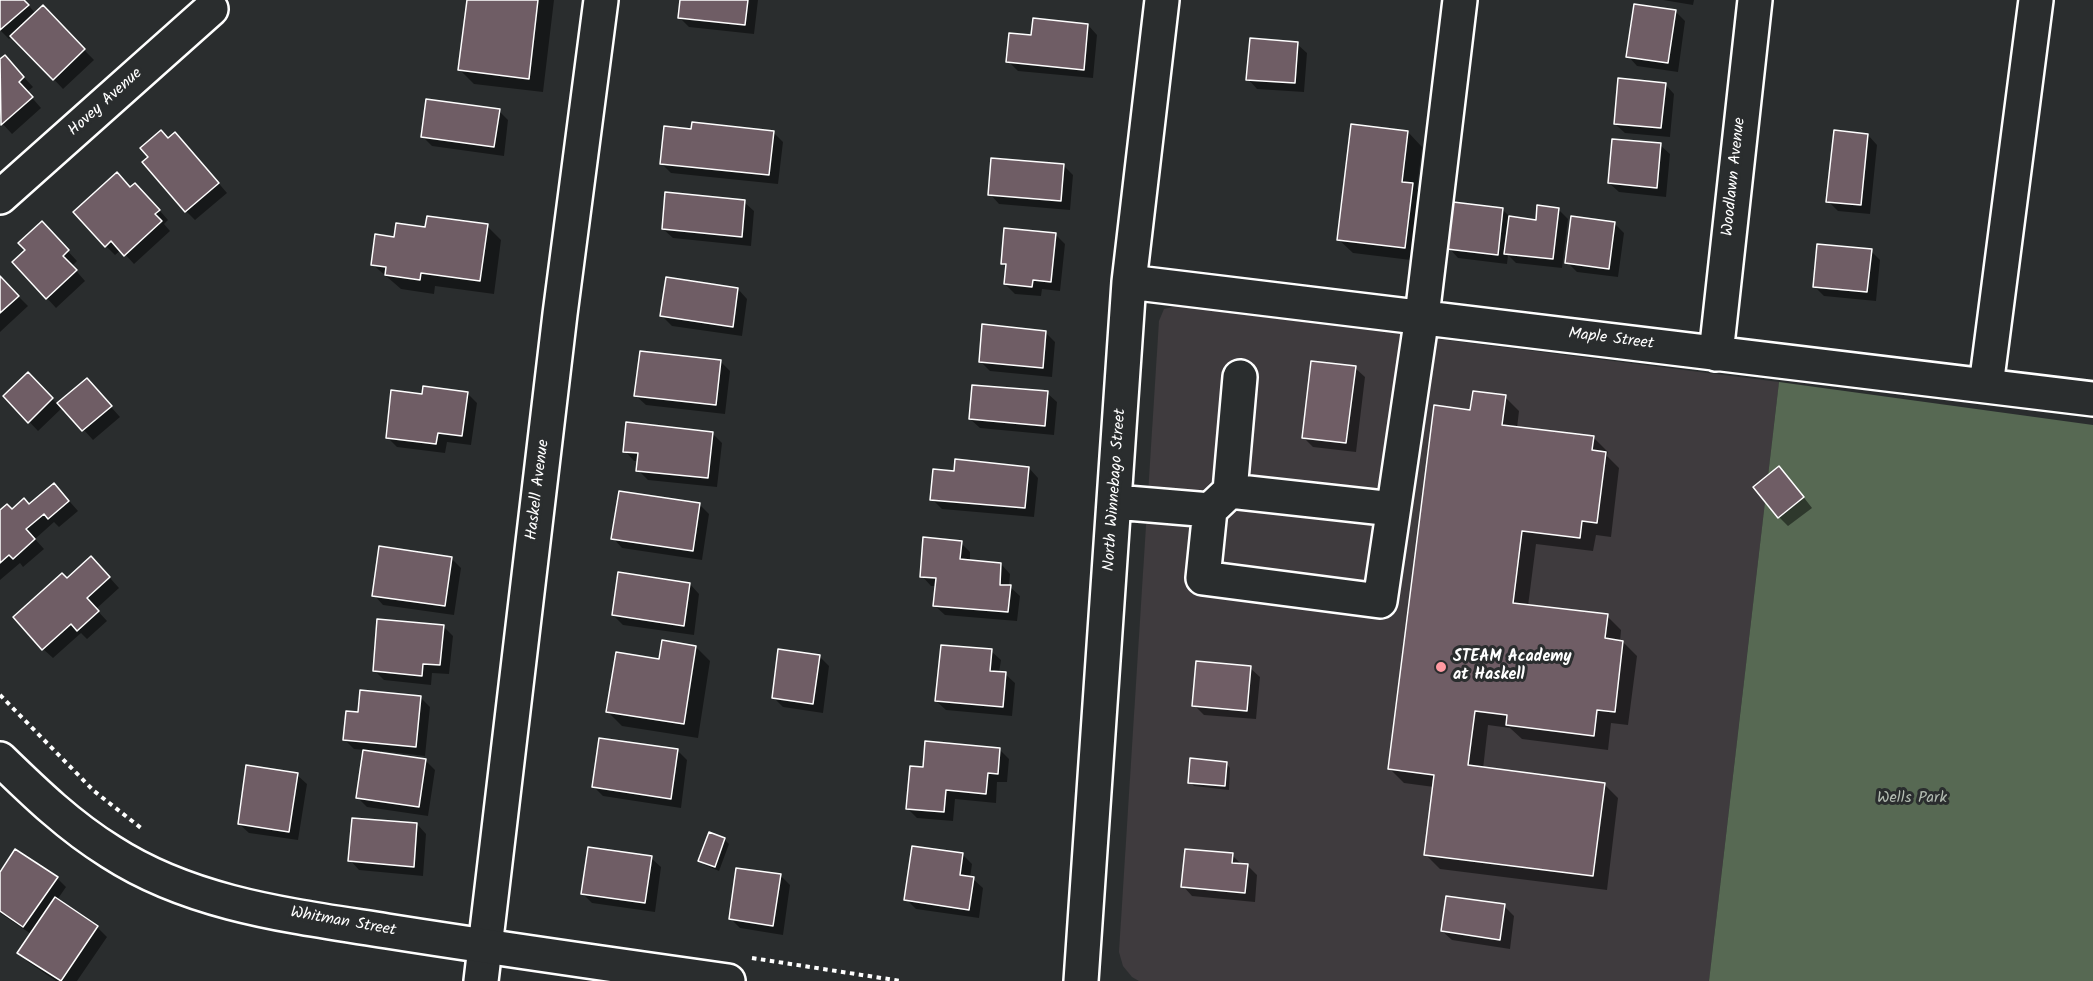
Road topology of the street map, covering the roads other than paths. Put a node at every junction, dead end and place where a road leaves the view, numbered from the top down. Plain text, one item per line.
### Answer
1 (601, 0) edge
2 (1162, 0) edge
3 (1460, 0) edge
4 (1755, 0) edge
5 (2036, 0) edge
6 (211, 9) dead end
7 (0, 197) edge
8 (1129, 282) junction
9 (1422, 316) junction
10 (1716, 354) junction
11 (1240, 377) dead end
12 (1986, 386) junction
13 (2093, 399) edge
14 (1220, 501) junction
15 (1115, 502) junction
16 (1393, 509) junction
17 (0, 759) edge
18 (485, 947) junction
19 (738, 969) edge
20 (481, 981) edge
21 (1081, 981) edge

1 - 18 street, Haskell Avenue
2 - 8 street, North Winnebago Street
3 - 9 street
4 - 10 street, Woodlawn Avenue
5 - 12 street
6 - 7 street, Hovey Avenue
8 - 9 street, Maple Street
8 - 15 street, North Winnebago Street
9 - 10 street, Maple Street
9 - 16 street
10 - 12 street, Maple Street
11 - 14 street
12 - 13 street, Maple Street
14 - 15 street
14 - 16 street
14 - 16 street
15 - 21 street, North Winnebago Street
17 - 18 street, Whitman Street
18 - 19 street, Whitman Street
18 - 20 street, Haskell Avenue

